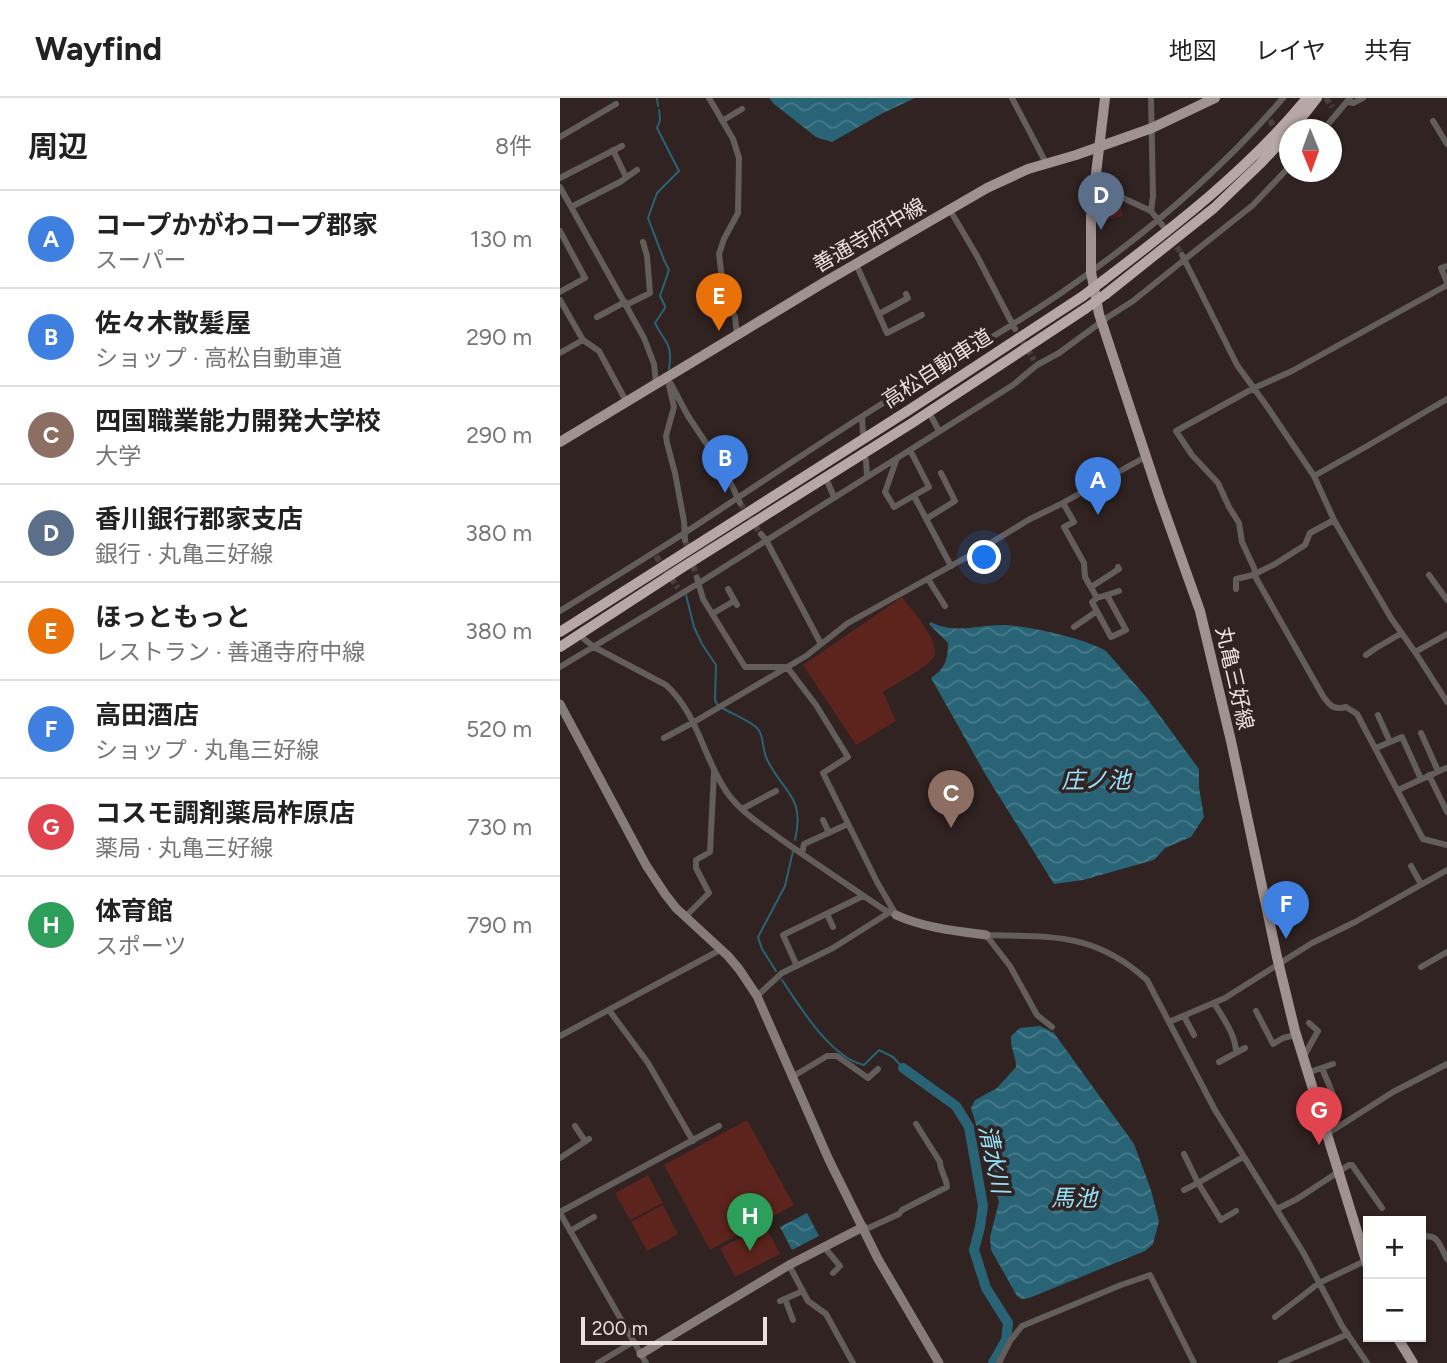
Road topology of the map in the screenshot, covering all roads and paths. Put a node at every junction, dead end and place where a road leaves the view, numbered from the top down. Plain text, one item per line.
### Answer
1 (1013, 98) edge
2 (1105, 98) edge
3 (1152, 98) edge
4 (1215, 98) edge
5 (1283, 98) edge
6 (1307, 98) edge
7 (1317, 98) edge
8 (1363, 98) edge
9 (710, 99) edge
10 (1349, 100) edge
11 (615, 104) dead end
12 (1332, 107) tunnel mouth
13 (742, 109) dead end
14 (1337, 114) junction
15 (1300, 119) edge
16 (1333, 119) edge
17 (722, 121) junction
18 (1433, 121) dead end
19 (1152, 128) junction
20 (560, 137) edge
21 (1279, 144) edge
22 (1447, 144) edge
23 (622, 146) dead end
24 (1100, 147) junction
25 (613, 150) junction
26 (1046, 163) junction
27 (637, 170) dead end
28 (626, 177) junction
29 (560, 178) edge
30 (1279, 178) edge
31 (1096, 185) junction
32 (560, 187) edge
33 (571, 208) junction
34 (950, 210) junction
35 (1151, 211) junction
36 (1158, 219) junction
37 (1163, 226) dead end
38 (560, 231) edge
39 (643, 242) dead end
40 (1183, 258) junction
41 (856, 264) junction
42 (1447, 265) edge
43 (1091, 272) junction
44 (1447, 283) edge
45 (560, 292) edge
46 (906, 294) dead end
47 (560, 300) edge
48 (625, 303) junction
49 (875, 305) junction
50 (866, 309) dead end
51 (879, 314) junction
52 (922, 315) dead end
53 (597, 317) dead end
54 (1101, 322) junction
55 (1014, 327) junction
56 (737, 335) junction
57 (583, 340) junction
58 (560, 353) edge
59 (667, 376) junction
60 (656, 383) junction
61 (1254, 388) junction
62 (1447, 399) edge
63 (626, 401) junction
64 (862, 417) junction
65 (932, 418) dead end
66 (939, 431) junction
67 (863, 433) dead end
68 (560, 442) edge
69 (815, 448) junction
70 (910, 450) junction
71 (1147, 456) junction
72 (897, 458) junction
73 (866, 460) dead end
74 (820, 461) dead end
75 (941, 473) dead end
76 (1314, 476) junction
77 (867, 477) junction
78 (828, 483) dead end
79 (914, 496) junction
80 (834, 497) junction
81 (739, 500) junction
82 (1063, 503) junction
83 (926, 519) junction
84 (1334, 520) junction
85 (684, 537) junction
86 (764, 537) junction
87 (951, 566) junction
88 (1118, 567) dead end
89 (1255, 573) junction
90 (1429, 575) dead end
91 (928, 579) junction
92 (698, 580) junction
93 (1091, 587) junction
94 (728, 589) dead end
95 (1236, 589) dead end
96 (1119, 591) dead end
97 (1107, 595) junction
98 (1446, 595) edge
99 (1097, 598) junction
100 (945, 606) dead end
101 (560, 611) edge
102 (1097, 611) junction
103 (712, 614) junction
104 (1074, 627) dead end
105 (560, 632) edge
106 (1402, 633) junction
107 (1447, 634) edge
108 (584, 639) dead end
109 (821, 644) junction
110 (560, 647) edge
111 (594, 647) junction
112 (1415, 652) junction
113 (1378, 660) dead end
114 (560, 667) edge
115 (787, 667) junction
116 (1447, 702) edge
117 (560, 704) edge
118 (1378, 715) dead end
119 (694, 722) junction
120 (1421, 733) dead end
121 (664, 738) dead end
122 (1390, 742) junction
123 (1376, 748) junction
124 (1446, 768) edge
125 (714, 771) junction
126 (1438, 771) junction
127 (1429, 775) junction
128 (1421, 779) junction
129 (1398, 790) junction
130 (776, 791) dead end
131 (742, 809) junction
132 (1447, 812) edge
133 (823, 820) dead end
134 (848, 824) junction
135 (829, 833) junction
136 (1447, 845) edge
137 (802, 854) junction
138 (1411, 866) dead end
139 (1447, 870) edge
140 (1421, 884) junction
141 (863, 896) junction
142 (827, 914) junction
143 (893, 914) junction
144 (685, 917) junction
145 (833, 927) dead end
146 (986, 935) junction
147 (722, 949) junction
148 (1447, 952) edge
149 (1278, 963) junction
150 (797, 966) junction
151 (1422, 967) dead end
152 (757, 996) junction
153 (1214, 1003) junction
154 (609, 1010) junction
155 (1256, 1011) dead end
156 (1184, 1016) junction
157 (1169, 1022) junction
158 (1309, 1023) dead end
159 (1052, 1027) dead end
160 (560, 1035) edge
161 (1194, 1035) dead end
162 (1296, 1035) junction
163 (1245, 1048) dead end
164 (1236, 1053) junction
165 (1303, 1058) junction
166 (1219, 1062) dead end
167 (1333, 1064) dead end
168 (1447, 1064) edge
169 (1322, 1068) junction
170 (878, 1069) dead end
171 (1307, 1073) junction
172 (792, 1077) junction
173 (1334, 1097) dead end
174 (916, 1124) dead end
175 (575, 1126) dead end
176 (719, 1126) dead end
177 (1327, 1134) junction
178 (693, 1141) junction
179 (1184, 1154) dead end
180 (1243, 1157) junction
181 (560, 1158) edge
182 (1339, 1172) junction
183 (1198, 1183) junction
184 (1184, 1190) dead end
185 (1382, 1208) dead end
186 (1276, 1209) junction
187 (1236, 1211) dead end
188 (560, 1213) edge
189 (594, 1217) dead end
190 (864, 1229) junction
191 (570, 1231) junction
192 (1426, 1236) edge
193 (1363, 1246) edge
194 (824, 1247) junction
195 (1447, 1259) edge
196 (1363, 1264) edge
197 (789, 1265) junction
198 (832, 1273) dead end
199 (1319, 1283) junction
200 (803, 1291) junction
201 (1275, 1317) dead end
202 (793, 1320) dead end
203 (1348, 1334) junction
204 (633, 1342) junction
205 (1400, 1342) edge
206 (643, 1359) edge
207 (598, 1363) edge
208 (853, 1363) edge
209 (939, 1363) edge
210 (999, 1363) edge
211 (1194, 1363) edge
212 (1281, 1363) edge
213 (1366, 1363) edge
214 (1413, 1363) edge

1 - 26 street
2 - 24 main road, 丸亀三好線
3 - 19 street
4 - 19 main road, 善通寺府中線
5 - 36 street
6 - 105 highway, 高松自動車道, bridge
7 - 15 highway, 高松自動車道
8 - 10 street
9 - 17 street
10 - 14 street
11 - 20 street
12 - 14 street
13 - 17 street
14 - 16 street
17 - 56 street
18 - 22 street
19 - 24 main road, 善通寺府中線
19 - 35 street
21 - 110 highway, 高松自動車道, bridge
23 - 25 street
24 - 26 main road, 善通寺府中線
24 - 31 main road, 丸亀三好線
25 - 28 street
25 - 29 street
26 - 34 main road, 善通寺府中線
27 - 28 street
28 - 33 street
30 - 40 street
31 - 35 street
31 - 43 main road, 丸亀三好線
32 - 33 street
33 - 48 street
34 - 41 main road, 善通寺府中線
34 - 55 street
35 - 36 street
36 - 37 street
36 - 43 street
38 - 45 street
39 - 48 street
40 - 54 street
40 - 61 street
41 - 49 street
41 - 56 main road, 善通寺府中線
42 - 44 street
43 - 54 main road, 丸亀三好線
43 - 55 street
44 - 61 street
46 - 51 street
47 - 57 street
48 - 53 street
48 - 60 street
49 - 50 street
49 - 51 street
51 - 52 street
54 - 66 street
54 - 71 main road, 丸亀三好線
55 - 64 street
56 - 59 main road, 善通寺府中線
57 - 58 street
57 - 63 street
59 - 60 main road, 善通寺府中線
59 - 81 street
59 - 85 street
60 - 63 main road, 善通寺府中線
61 - 76 street
61 - 89 street
62 - 76 street
63 - 68 main road, 善通寺府中線
64 - 67 street
64 - 69 street
65 - 66 street
66 - 70 street
69 - 74 street
69 - 81 street
70 - 72 street
70 - 79 street
71 - 82 street
71 - 149 main road, 丸亀三好線
72 - 77 street
72 - 79 street
73 - 77 street
75 - 83 street
76 - 84 street
77 - 80 street
78 - 80 street
79 - 83 street
80 - 86 street
81 - 85 street
82 - 87 street
82 - 93 street
83 - 87 street
84 - 89 street
84 - 106 street
85 - 101 street
86 - 92 street
86 - 109 street
87 - 91 street
88 - 93 street
89 - 95 street
89 - 123 street
90 - 98 street
91 - 100 street
91 - 109 street
92 - 103 street
92 - 111 street
93 - 99 street
94 - 103 street
96 - 97 street
97 - 99 street
97 - 102 street
99 - 102 street
102 - 104 street
103 - 115 street
106 - 112 street
106 - 113 street
107 - 112 street
108 - 111 street
109 - 115 street
111 - 114 street
111 - 119 street
112 - 116 street
115 - 119 street
115 - 134 street
117 - 144 street
118 - 122 street
119 - 121 street
119 - 125 street
120 - 126 street
122 - 123 street
122 - 128 street
123 - 129 street
124 - 126 street
125 - 131 street
125 - 144 street
126 - 127 street
127 - 128 street
127 - 132 street
128 - 129 street
129 - 136 street
130 - 131 street
131 - 137 street
133 - 135 street
134 - 135 street
134 - 143 street
135 - 137 street
137 - 141 street
138 - 140 street
139 - 140 street
140 - 149 street
141 - 142 street
141 - 143 street
142 - 145 street
142 - 150 street
143 - 146 street
143 - 150 street
144 - 147 street
146 - 157 street
146 - 159 street
147 - 152 street
147 - 154 street
148 - 151 street
149 - 153 street
149 - 162 main road, 丸亀三好線
150 - 152 street
152 - 172 street
153 - 156 street
153 - 164 street
154 - 160 street
154 - 178 street
155 - 162 street
156 - 157 street
156 - 161 street
157 - 180 street
158 - 165 street
162 - 165 main road, 丸亀三好線
163 - 164 street
164 - 166 street
165 - 171 main road, 丸亀三好線
167 - 169 street
168 - 177 street
169 - 171 street
169 - 173 street
170 - 172 street
171 - 177 main road, 丸亀三好線
172 - 190 street
174 - 190 street
175 - 181 street
176 - 178 street
177 - 182 main road, 丸亀三好線
178 - 188 street
179 - 183 street
180 - 183 street
180 - 186 street
182 - 185 street
182 - 186 street
182 - 193 main road, 丸亀三好線
183 - 184 street
183 - 187 street
186 - 199 street
188 - 191 street
189 - 191 street
190 - 194 street
190 - 209 street
191 - 204 street
192 - 195 street
194 - 197 street
194 - 198 street
196 - 199 street
197 - 200 street
197 - 206 street
199 - 201 street
199 - 203 street
200 - 202 street
200 - 208 street
203 - 212 street
203 - 213 street
204 - 206 street
204 - 207 street
205 - 214 main road
210 - 211 street

